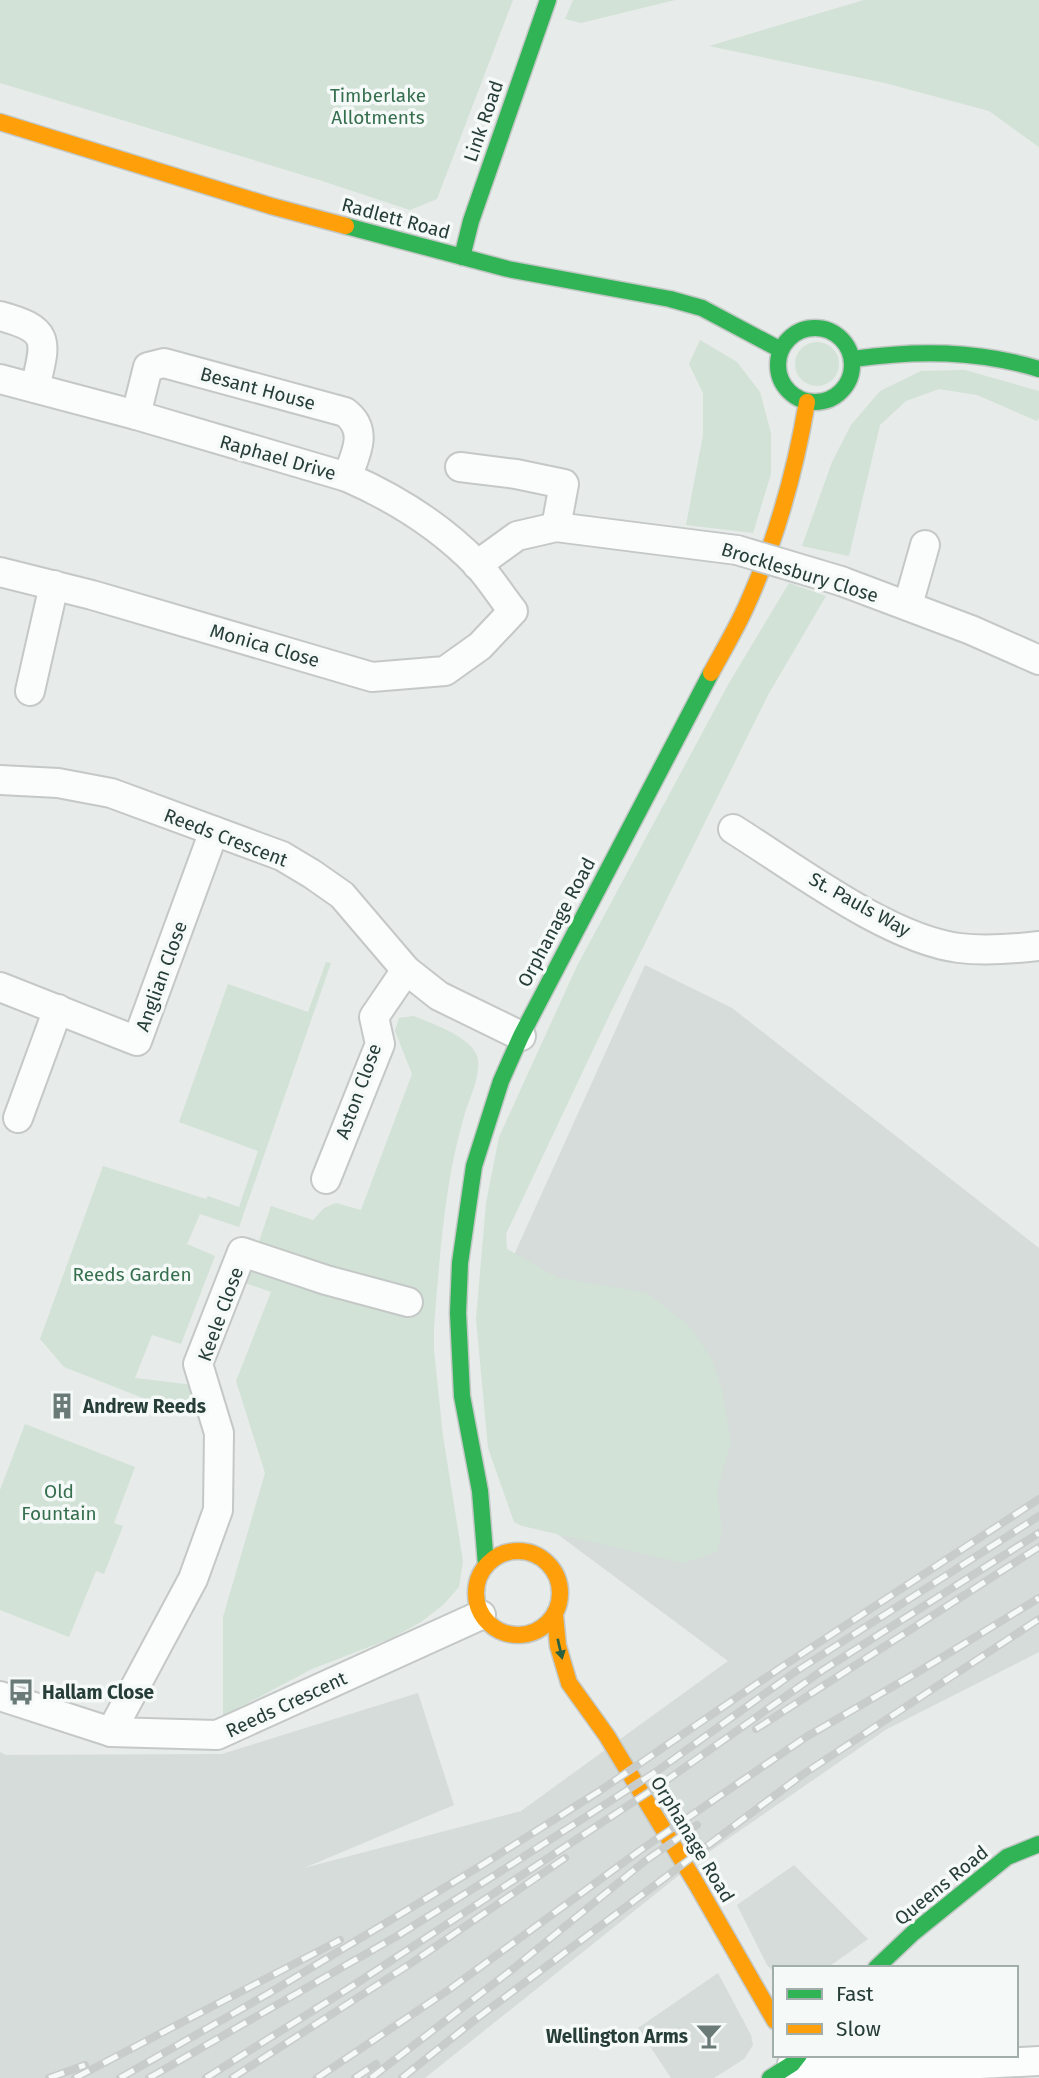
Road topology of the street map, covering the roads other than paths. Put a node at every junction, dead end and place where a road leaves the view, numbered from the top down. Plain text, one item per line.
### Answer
1 (547, 2) edge
2 (0, 122) edge
3 (462, 257) junction
4 (0, 316) edge
5 (781, 350) junction
6 (853, 359) junction
7 (1039, 369) edge
8 (0, 379) edge
9 (35, 388) junction
10 (807, 402) junction
11 (136, 415) junction
12 (460, 467) dead end
13 (347, 477) junction
14 (556, 527) junction
15 (925, 545) dead end
16 (477, 565) junction
17 (0, 572) edge
18 (54, 585) junction
19 (908, 606) junction
20 (513, 611) joint
21 (1039, 660) edge
22 (30, 691) dead end
23 (0, 780) edge
24 (733, 829) dead end
25 (215, 831) junction
26 (1039, 946) edge
27 (406, 970) junction
28 (0, 987) edge
29 (58, 1009) junction
30 (521, 1035) junction
31 (18, 1118) dead end
32 (326, 1179) dead end
33 (408, 1302) dead end
34 (480, 1490) junction
35 (518, 1550) junction
36 (486, 1565) junction
37 (481, 1615) junction
38 (555, 1615) junction
39 (513, 1636) junction
40 (531, 1654) dead end
41 (548, 1669) dead end
42 (569, 1683) junction
43 (0, 1696) edge
44 (111, 1732) junction
45 (1039, 1844) edge
46 (878, 1966) edge
47 (773, 2018) edge
48 (1039, 2061) edge
49 (789, 2066) edge

1 - 3 street, Link Road
2 - 3 street, Radlett Road
3 - 5 street, Radlett Road
4 - 9 street
5 - 6 street
5 - 10 street
6 - 7 street
6 - 10 street
8 - 9 street, Raphael Drive
9 - 11 street, Raphael Drive
10 - 30 street, Orphanage Road
11 - 13 street, Raphael Drive
11 - 13 street, Besant House
12 - 14 street
13 - 16 street, Raphael Drive
14 - 16 street, Brocklesbury Close
14 - 19 street, Brocklesbury Close, bridge
15 - 19 street
16 - 20 street, Raphael Drive
17 - 18 street, Monica Close
18 - 20 street, Monica Close
18 - 22 street
19 - 21 street, Brocklesbury Close
23 - 25 street, Reeds Crescent
24 - 26 street, St. Pauls Way
25 - 27 street, Reeds Crescent
25 - 29 street, Anglian Close
27 - 30 street, Reeds Crescent
27 - 32 street, Aston Close
28 - 29 street, Anglian Close
29 - 31 street
30 - 34 street, Orphanage Road
33 - 44 street, Keele Close
34 - 35 street, Orphanage Road
34 - 36 street, Orphanage Road
35 - 36 street
35 - 38 street, Orphanage Road
36 - 37 street, Orphanage Road
37 - 39 street
37 - 44 street, Reeds Crescent
38 - 39 street
38 -> 42 street, Orphanage Road
39 - 40 street
41 - 42 street, Orphanage Road
42 - 47 street, Orphanage Road
43 - 44 street, Reeds Crescent
45 - 46 street, Queens Road
48 - 49 street

